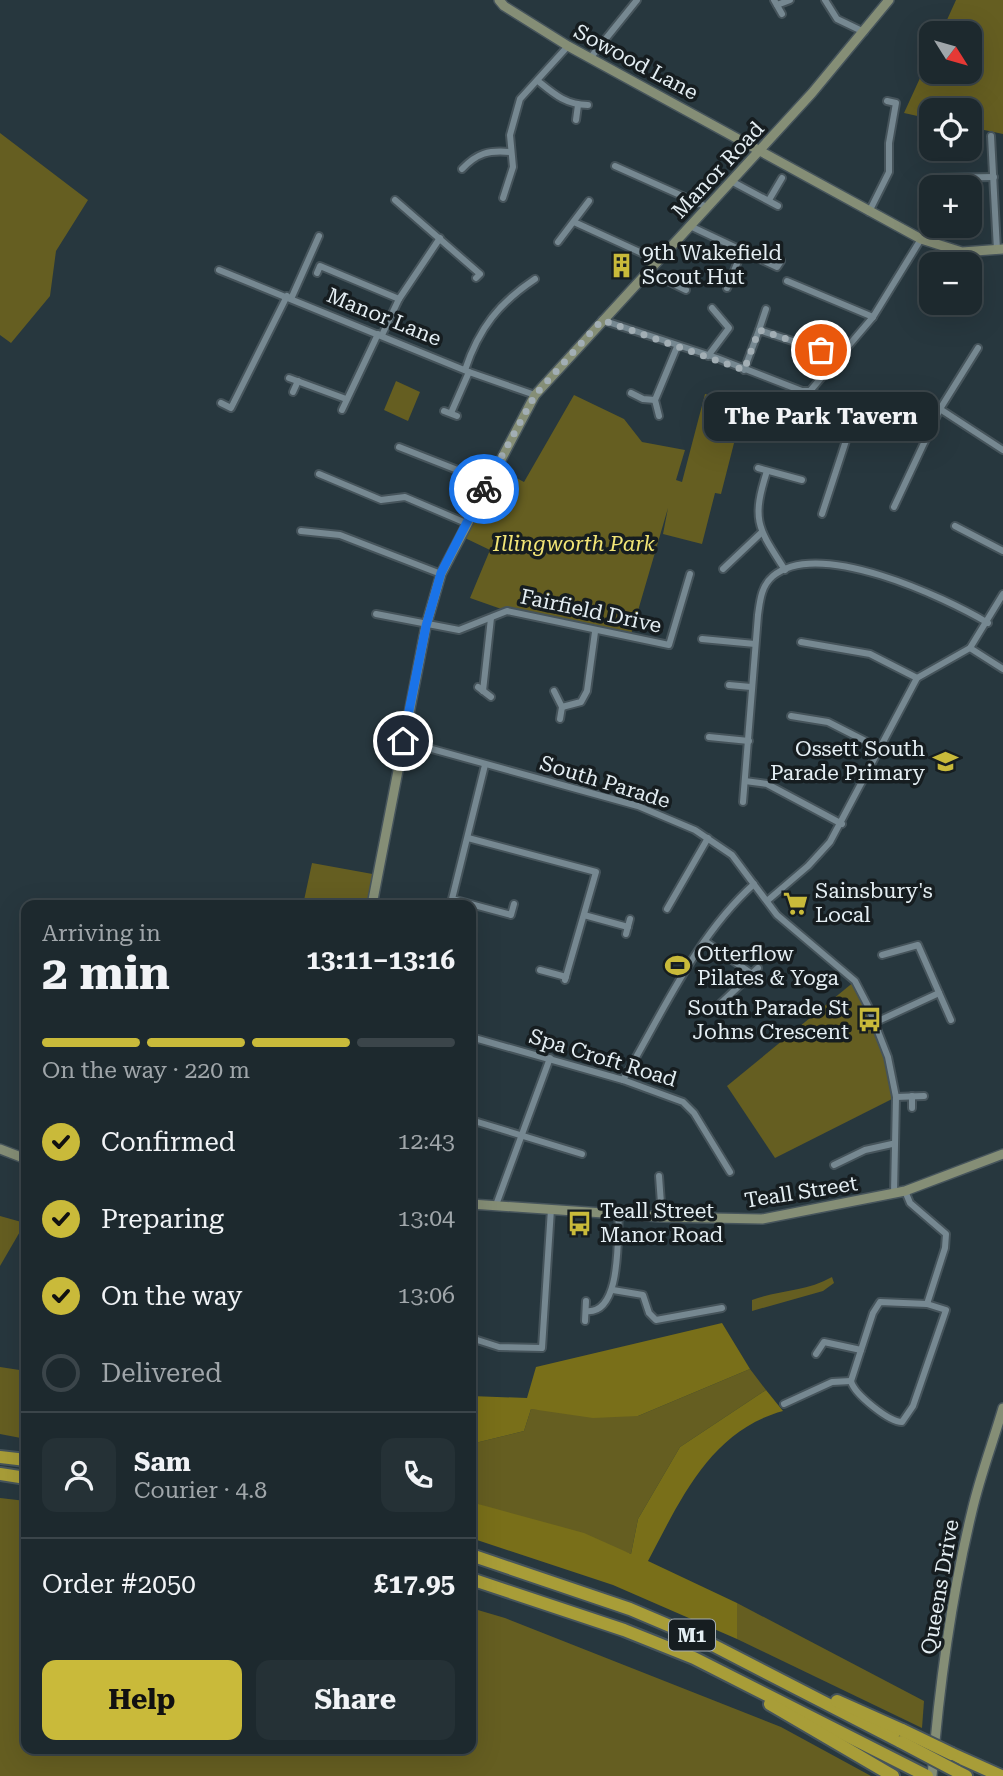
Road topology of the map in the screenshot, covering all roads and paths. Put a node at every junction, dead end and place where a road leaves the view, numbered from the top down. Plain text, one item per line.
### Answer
1 (499, 0) edge
2 (637, 0) edge
3 (790, 0) edge
4 (825, 0) edge
5 (889, 0) edge
6 (776, 2) edge
7 (782, 14) dead end
8 (864, 32) junction
9 (568, 46) junction
10 (591, 57) junction
11 (538, 81) junction
12 (887, 101) dead end
13 (578, 105) junction
14 (588, 105) dead end
15 (576, 120) dead end
16 (991, 136) dead end
17 (471, 147) dead end
18 (760, 150) junction
19 (510, 152) junction
20 (477, 155) junction
21 (615, 166) dead end
22 (513, 167) junction
23 (462, 169) dead end
24 (523, 169) dead end
25 (982, 177) edge
26 (994, 177) junction
27 (782, 178) dead end
28 (731, 181) junction
29 (503, 198) dead end
30 (395, 200) dead end
31 (769, 200) junction
32 (589, 201) dead end
33 (778, 206) dead end
34 (707, 207) junction
35 (868, 213) junction
36 (574, 222) junction
37 (690, 226) junction
38 (319, 236) dead end
39 (440, 239) junction
40 (921, 239) junction
41 (558, 242) dead end
42 (743, 249) junction
43 (1000, 249) edge
44 (657, 260) junction
45 (781, 261) dead end
46 (219, 270) dead end
47 (647, 270) junction
48 (317, 273) dead end
49 (476, 278) dead end
50 (535, 279) dead end
51 (787, 281) dead end
52 (727, 288) dead end
53 (686, 290) dead end
54 (289, 298) junction
55 (398, 299) junction
56 (712, 308) dead end
57 (766, 309) dead end
58 (873, 317) junction
59 (602, 320) junction
60 (759, 330) junction
61 (380, 335) junction
62 (677, 347) junction
63 (978, 348) dead end
64 (708, 356) junction
65 (841, 357) junction
66 (970, 361) junction
67 (978, 366) dead end
68 (744, 370) junction
69 (467, 371) junction
70 (289, 378) dead end
71 (298, 381) junction
72 (810, 391) junction
73 (293, 392) dead end
74 (631, 393) dead end
75 (535, 395) junction
76 (346, 399) junction
77 (655, 400) junction
78 (221, 403) dead end
79 (940, 408) junction
80 (342, 410) dead end
81 (451, 414) dead end
82 (659, 416) dead end
83 (399, 447) dead end
84 (1003, 450) edge
85 (758, 468) dead end
86 (767, 471) junction
87 (910, 473) junction
88 (319, 474) dead end
89 (919, 478) dead end
90 (802, 480) dead end
91 (488, 482) junction
92 (894, 507) dead end
93 (822, 514) dead end
94 (466, 523) junction
95 (955, 526) dead end
96 (300, 531) dead end
97 (761, 533) junction
98 (1003, 551) edge
99 (723, 569) dead end
100 (785, 570) junction
101 (441, 573) junction
102 (690, 573) dead end
103 (1003, 594) edge
104 (376, 614) dead end
105 (491, 618) junction
106 (988, 623) junction
107 (426, 626) junction
108 (595, 632) junction
109 (702, 639) dead end
110 (801, 642) dead end
111 (755, 644) junction
112 (970, 649) junction
113 (1003, 669) edge
114 (917, 678) junction
115 (729, 685) dead end
116 (751, 687) junction
117 (554, 691) dead end
118 (491, 697) dead end
119 (562, 707) junction
120 (791, 716) dead end
121 (560, 719) dead end
122 (709, 737) dead end
123 (403, 741) junction
124 (749, 741) junction
125 (881, 749) junction
126 (485, 765) junction
127 (745, 781) junction
128 (743, 802) dead end
129 (842, 824) junction
130 (468, 838) junction
131 (708, 838) junction
132 (754, 884) junction
133 (373, 900) edge
134 (456, 900) edge
135 (767, 901) junction
136 (514, 904) dead end
137 (476, 905) edge
138 (667, 909) dead end
139 (584, 915) junction
140 (630, 919) dead end
141 (705, 941) junction
142 (882, 955) dead end
143 (758, 968) dead end
144 (540, 970) dead end
145 (752, 974) junction
146 (939, 993) junction
147 (719, 1005) dead end
148 (951, 1020) dead end
149 (876, 1023) junction
150 (476, 1038) edge
151 (550, 1058) junction
152 (623, 1080) junction
153 (912, 1096) junction
154 (924, 1096) dead end
155 (895, 1097) junction
156 (912, 1108) dead end
157 (476, 1122) edge
158 (521, 1136) junction
159 (892, 1144) junction
160 (0, 1149) edge
161 (1003, 1153) edge
162 (582, 1154) dead end
163 (21, 1157) edge
164 (834, 1165) dead end
165 (730, 1172) dead end
166 (668, 1184) dead end
167 (905, 1191) junction
168 (894, 1193) junction
169 (476, 1204) edge
170 (496, 1205) junction
171 (551, 1209) junction
172 (619, 1213) junction
173 (662, 1217) junction
174 (613, 1290) junction
175 (546, 1298) junction
176 (537, 1299) dead end
177 (586, 1301) dead end
178 (927, 1304) junction
179 (722, 1308) dead end
180 (712, 1310) junction
181 (586, 1311) junction
182 (713, 1320) dead end
183 (585, 1321) dead end
184 (476, 1340) edge
185 (862, 1350) junction
186 (816, 1354) dead end
187 (851, 1381) junction
188 (784, 1404) dead end
189 (1003, 1408) edge
190 (0, 1457) edge
191 (21, 1459) edge
192 (0, 1474) edge
193 (21, 1477) edge
194 (476, 1557) edge
195 (476, 1581) edge
196 (694, 1658) junction
197 (902, 1736) junction
198 (961, 1773) edge
199 (891, 1775) edge
200 (930, 1776) edge
201 (1001, 1776) edge

1 - 9 street, Sowood Lane
2 - 10 street
3 - 6 street
4 - 8 street
5 - 8 street, Manor Road
6 - 7 street
8 - 18 street, Manor Road
9 - 10 street, Sowood Lane
9 - 11 street
10 - 18 street, Sowood Lane
11 - 13 street
11 - 19 street
12 - 35 street
13 - 14 street
13 - 15 street
16 - 26 street
17 - 20 street
18 - 28 street, Manor Road
18 - 35 street, Sowood Lane
19 - 20 street
19 - 22 street
20 - 23 street
21 - 34 street
22 - 24 street
22 - 29 street
25 - 26 street
26 - 43 street
27 - 31 street
28 - 31 street
28 - 34 street, Manor Road
30 - 39 street
31 - 33 street
32 - 36 street
34 - 37 street, Manor Road
35 - 40 street, Sowood Lane
36 - 41 street
36 - 44 street
37 - 42 street
37 - 44 street, Manor Road
38 - 54 street
39 - 49 street
39 - 55 street
40 - 43 street, Sowood Lane
40 - 58 street
42 - 45 street
42 - 52 street
44 - 47 street, Manor Road
46 - 54 street, Manor Lane
47 - 53 street
47 - 59 street, Manor Road
48 - 55 street
50 - 69 street
51 - 58 street
54 - 61 street, Manor Lane
54 - 78 street
55 - 61 street
56 - 64 street
57 - 60 street
58 - 65 street
59 - 62 street
59 - 75 street, Manor Road
60 - 65 street
60 - 68 street
61 - 69 street, Manor Lane
61 - 76 street
62 - 64 street
62 - 77 street
63 - 66 street
64 - 68 street
65 - 72 street
66 - 67 street
66 - 79 street
68 - 72 street
69 - 75 street, Manor Lane
69 - 81 street
70 - 71 street
71 - 73 street
71 - 76 street
72 - 93 street
74 - 77 street
75 - 91 street, Manor Road
76 - 80 street
77 - 82 street
79 - 84 street
79 - 87 street
83 - 91 street
85 - 86 street
86 - 90 street
86 - 97 street
87 - 89 street
87 - 92 street
88 - 94 street
91 - 94 street, Manor Road
94 - 101 street, Manor Road
95 - 98 street
96 - 101 street
97 - 99 street
97 - 100 street
100 - 106 street
100 - 111 street
101 - 107 street, Manor Road
102 - 108 street, Fairfield Drive
103 - 106 street
104 - 107 street, Fairfield Drive
105 - 107 street, Fairfield Drive
105 - 108 street, Fairfield Drive
105 - 118 street
106 - 112 street
107 - 123 street, Manor Road
108 - 119 street
109 - 111 street
110 - 114 street
111 - 116 street
112 - 113 street
112 - 114 street
114 - 125 street
115 - 116 street
116 - 124 street
117 - 119 street
119 - 121 street
120 - 125 street
122 - 124 street
123 - 126 street, South Parade
123 - 133 street, Manor Road
124 - 127 street
125 - 129 street
126 - 130 street
126 - 131 street, South Parade
127 - 128 street
127 - 129 street
129 - 135 street
130 - 134 street
130 - 139 street
131 - 132 street, South Parade
131 - 138 street
132 - 135 street, South Parade
132 - 141 street
135 - 149 street, South Parade
136 - 137 street
139 - 140 street
139 - 144 street
141 - 145 street
141 - 152 street
142 - 146 street
143 - 145 street
145 - 147 street
146 - 148 street
146 - 149 street
149 - 155 street, South Parade
150 - 151 street, Spa Croft Road
151 - 152 street, Spa Croft Road
151 - 158 street
152 - 165 street, Spa Croft Road
153 - 154 street
153 - 155 street
153 - 156 street
155 - 159 street, South Parade
157 - 158 street
158 - 162 street
158 - 170 street
159 - 164 street
159 - 168 street, South Parade
160 - 163 street
161 - 167 street, Teall Street
166 - 173 street
167 - 168 street, Teall Street
167 - 178 street
168 - 173 street, Teall Street
169 - 170 street, Teall Street
170 - 171 street, Teall Street
171 - 172 street, Teall Street
171 - 175 street
172 - 173 street, Teall Street
172 - 174 street
174 - 180 street
174 - 181 street
175 - 176 street
175 - 184 street
177 - 181 street
178 - 185 street
178 - 187 street
179 - 180 street
180 - 182 street
181 - 183 street
185 - 186 street
185 - 187 street
187 - 188 street
189 - 200 street, Queens Drive
190 - 191 highway
192 - 193 highway
194 - 197 highway, M1
195 - 196 highway, M1
196 - 199 highway
196 - 200 highway, M1
197 - 198 highway, M1, bridge
197 - 201 highway, bridge

